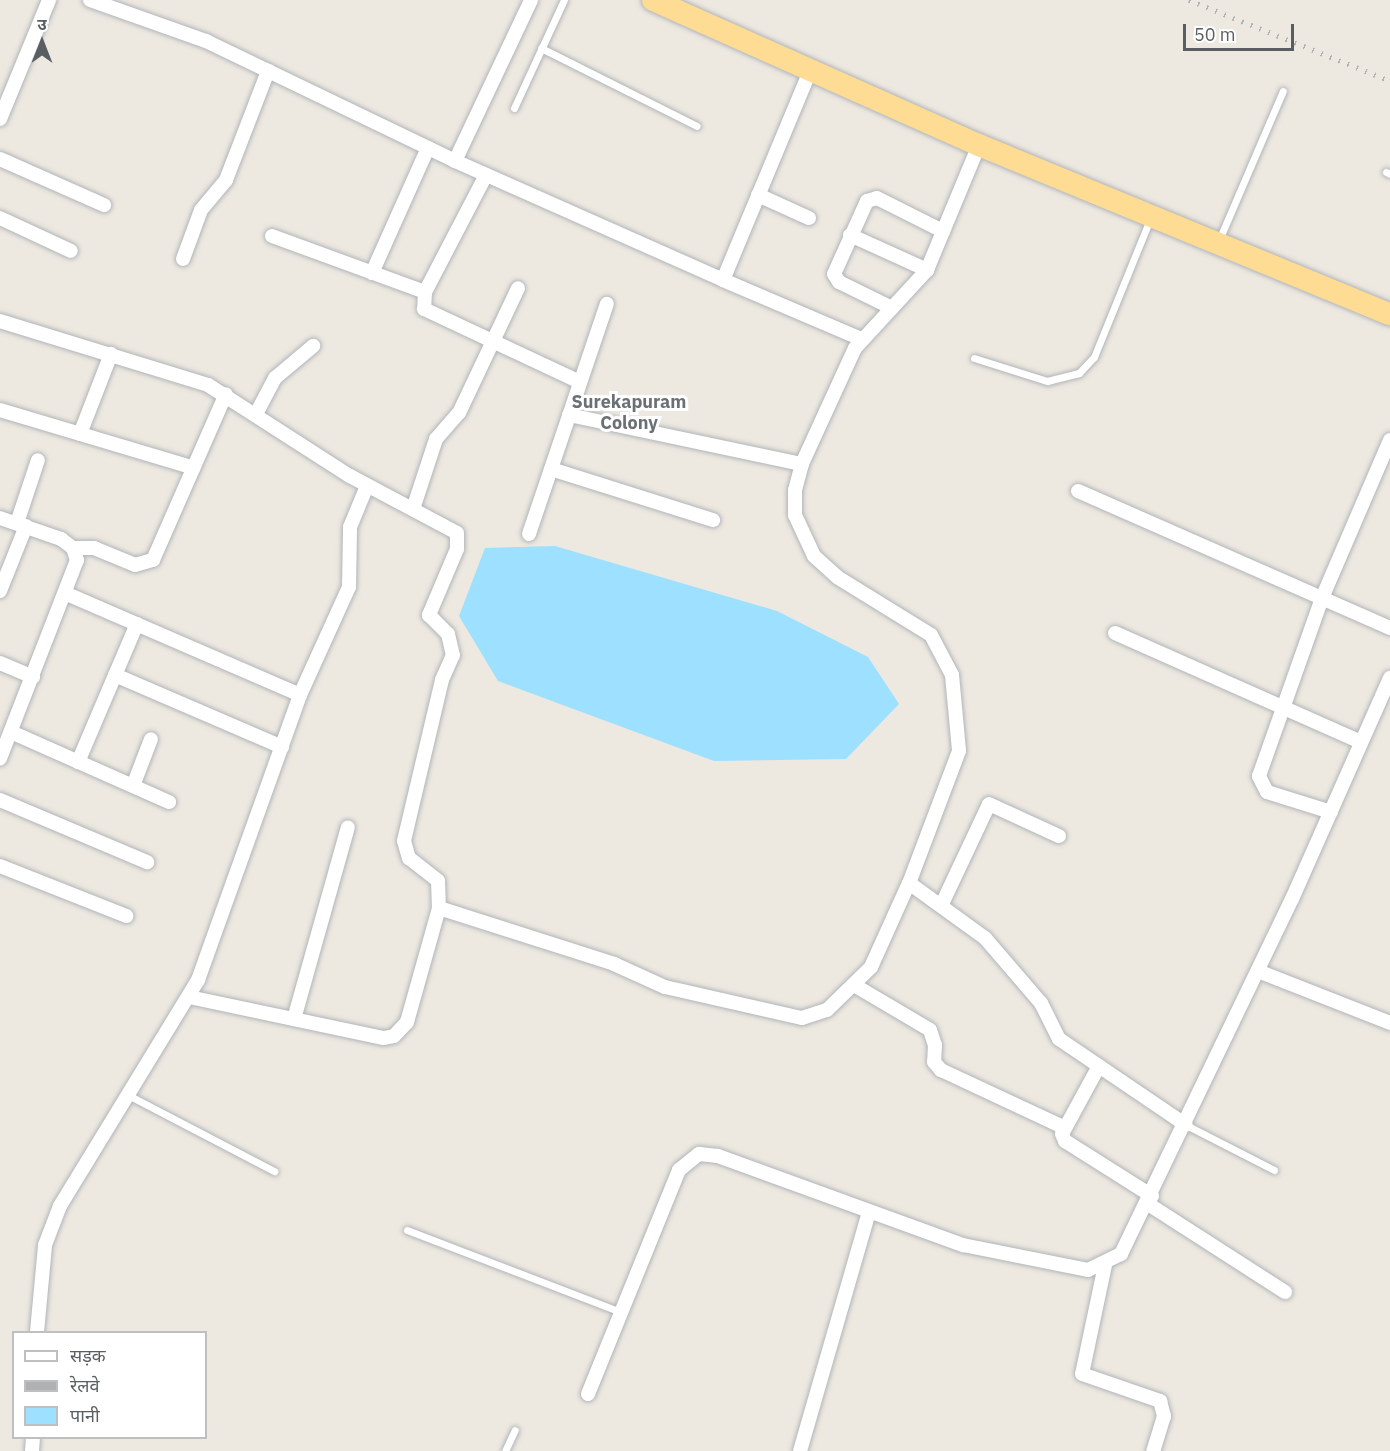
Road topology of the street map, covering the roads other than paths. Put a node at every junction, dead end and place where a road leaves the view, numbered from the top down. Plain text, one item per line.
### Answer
1 (49, 0) edge
2 (90, 0) edge
3 (531, 0) edge
4 (564, 0) edge
5 (653, 0) edge
6 (541, 48) junction
7 (811, 69) junction
8 (268, 71) junction
9 (1283, 91) dead end
10 (514, 108) dead end
11 (0, 120) edge
12 (698, 126) dead end
13 (979, 145) junction
14 (428, 148) junction
15 (0, 159) edge
16 (454, 161) junction
17 (486, 175) junction
18 (758, 195) junction
19 (104, 205) dead end
20 (1151, 215) junction
21 (0, 218) edge
22 (809, 218) dead end
23 (943, 231) junction
24 (272, 236) dead end
25 (850, 236) junction
26 (1218, 243) junction
27 (71, 250) dead end
28 (183, 259) dead end
29 (927, 270) junction
30 (372, 273) junction
31 (723, 280) junction
32 (518, 288) dead end
33 (425, 292) junction
34 (607, 304) dead end
35 (892, 308) junction
36 (1390, 314) edge
37 (0, 321) edge
38 (861, 339) junction
39 (494, 342) junction
40 (313, 346) dead end
41 (111, 354) junction
42 (974, 358) dead end
43 (580, 382) junction
44 (226, 394) junction
45 (0, 410) edge
46 (256, 414) junction
47 (569, 415) junction
48 (80, 434) junction
49 (1390, 440) edge
50 (38, 460) dead end
51 (802, 464) junction
52 (194, 468) junction
53 (551, 469) junction
54 (367, 486) junction
55 (1078, 491) dead end
56 (414, 510) junction
57 (0, 518) edge
58 (712, 520) dead end
59 (21, 525) junction
60 (529, 534) dead end
61 (73, 548) junction
62 (0, 591) edge
63 (67, 594) junction
64 (1322, 598) junction
65 (137, 624) junction
66 (1390, 628) edge
67 (1115, 633) dead end
68 (0, 663) edge
69 (115, 675) junction
70 (33, 677) junction
71 (1390, 678) edge
72 (300, 695) junction
73 (1283, 708) junction
74 (11, 732) junction
75 (151, 739) dead end
76 (1361, 742) junction
77 (282, 747) junction
78 (0, 759) edge
79 (78, 762) junction
80 (133, 786) junction
81 (0, 800) edge
82 (169, 802) dead end
83 (1330, 812) junction
84 (348, 827) dead end
85 (1059, 836) dead end
86 (147, 862) dead end
87 (0, 866) edge
88 (909, 883) junction
89 (942, 904) junction
90 (438, 908) junction
91 (126, 916) dead end
92 (1258, 972) junction
93 (854, 985) junction
94 (189, 997) junction
95 (294, 1019) junction
96 (1390, 1023) edge
97 (1099, 1066) junction
98 (128, 1095) junction
99 (1186, 1125) junction
100 (1063, 1127) junction
101 (1274, 1170) dead end
102 (274, 1171) dead end
103 (1150, 1200) junction
104 (869, 1212) junction
105 (406, 1230) dead end
106 (1105, 1265) junction
107 (1285, 1292) dead end
108 (621, 1312) junction
109 (37, 1331) edge
110 (588, 1394) dead end
111 (515, 1430) dead end
112 (505, 1451) edge
113 (800, 1451) edge
114 (1153, 1451) edge

1 - 11 street
2 - 8 street
3 - 16 street
4 - 6 lane
5 - 7 highway
6 - 10 lane
6 - 12 lane
7 - 13 highway
7 - 18 street
8 - 14 street
8 - 28 street
9 - 26 lane
13 - 20 highway
13 - 23 street
14 - 16 street
14 - 30 street
15 - 19 street
16 - 17 street
17 - 31 street
17 - 33 street
18 - 22 street
18 - 31 street
20 - 26 highway
20 - 42 lane
21 - 27 street
23 - 25 street
23 - 29 street
24 - 30 street
25 - 29 street
25 - 35 street
26 - 36 highway
29 - 35 street
30 - 33 street
31 - 38 street
32 - 39 street
33 - 39 street
34 - 43 street
35 - 38 street
37 - 41 street
38 - 51 street
39 - 43 street
39 - 56 street
40 - 46 street
41 - 44 street
41 - 48 street
43 - 47 street
44 - 46 street
44 - 52 street
45 - 48 street
46 - 54 street
47 - 51 street
47 - 53 street
48 - 52 street
49 - 64 street
50 - 59 street
51 - 88 street
52 - 61 street
53 - 58 street
53 - 60 street
54 - 56 street
54 - 72 street
55 - 64 street
56 - 90 street
57 - 59 street
59 - 61 street
59 - 62 street
61 - 63 street
63 - 65 street
63 - 70 street
64 - 66 street
64 - 73 street
65 - 69 street
65 - 72 street
67 - 73 street
68 - 70 street
69 - 77 street
69 - 79 street
70 - 74 street
71 - 76 street
72 - 77 street
73 - 76 street
73 - 83 street
74 - 78 street
74 - 79 street
75 - 80 street
76 - 83 street
77 - 94 street
79 - 80 street
80 - 82 street
81 - 86 street
83 - 92 street
84 - 95 street
85 - 89 street
87 - 91 street
88 - 89 street
88 - 93 street
89 - 97 street
90 - 93 street
90 - 95 street
92 - 96 street
92 - 99 street
93 - 100 street
94 - 95 street
94 - 98 street
97 - 99 street
97 - 100 street
98 - 102 lane
98 - 109 street
99 - 101 lane
99 - 103 street
100 - 103 street
103 - 106 street
103 - 107 street
104 - 106 street
104 - 108 street
104 - 113 street
105 - 108 lane
106 - 114 street
108 - 110 street
111 - 112 lane

